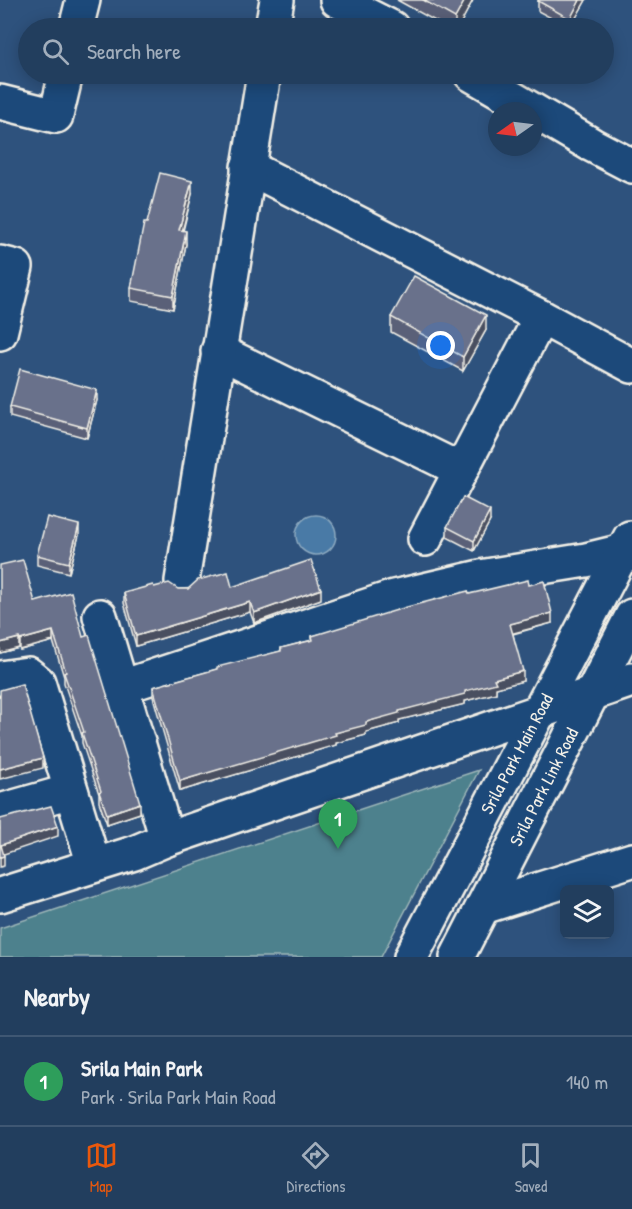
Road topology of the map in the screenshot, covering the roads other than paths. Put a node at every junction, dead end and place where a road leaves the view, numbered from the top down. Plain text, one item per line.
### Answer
1 (83, 0) edge
2 (277, 0) edge
3 (337, 0) edge
4 (78, 18) edge
5 (274, 18) edge
6 (372, 18) edge
7 (64, 84) edge
8 (262, 84) edge
9 (488, 84) edge
10 (0, 102) edge
11 (632, 166) edge
12 (248, 167) junction
13 (0, 263) edge
14 (541, 317) junction
15 (0, 333) edge
16 (218, 351) junction
17 (632, 366) edge
18 (461, 470) junction
19 (425, 539) dead end
20 (629, 547) edge
21 (182, 581) dead end
22 (100, 616) dead end
23 (632, 616) edge
24 (0, 678) edge
25 (632, 680) edge
26 (122, 687) junction
27 (592, 694) junction
28 (540, 712) junction
29 (71, 791) junction
30 (0, 811) edge
31 (167, 840) junction
32 (632, 860) edge
33 (94, 865) junction
34 (0, 895) edge
35 (483, 907) junction
36 (411, 957) edge
37 (458, 957) edge

1 - 4 street
2 - 5 street
3 - 6 street
7 - 10 street
8 - 12 street
9 - 11 street
12 - 14 street
12 - 16 street
13 - 15 street
14 - 17 street
14 - 18 street
16 - 18 street
16 - 21 street
18 - 19 street
20 - 26 street
20 - 28 street, Srila Park Main Road
22 - 26 street
23 - 27 street, Srila Park Link Road
24 - 29 street
25 - 27 street
26 - 31 street
27 - 28 street
27 - 35 street, Srila Park Link Road
28 - 31 street
28 - 36 street, Srila Park Main Road
29 - 30 street
29 - 33 street
31 - 33 street
32 - 35 street
33 - 34 street
35 - 37 street, Srila Park Link Road

